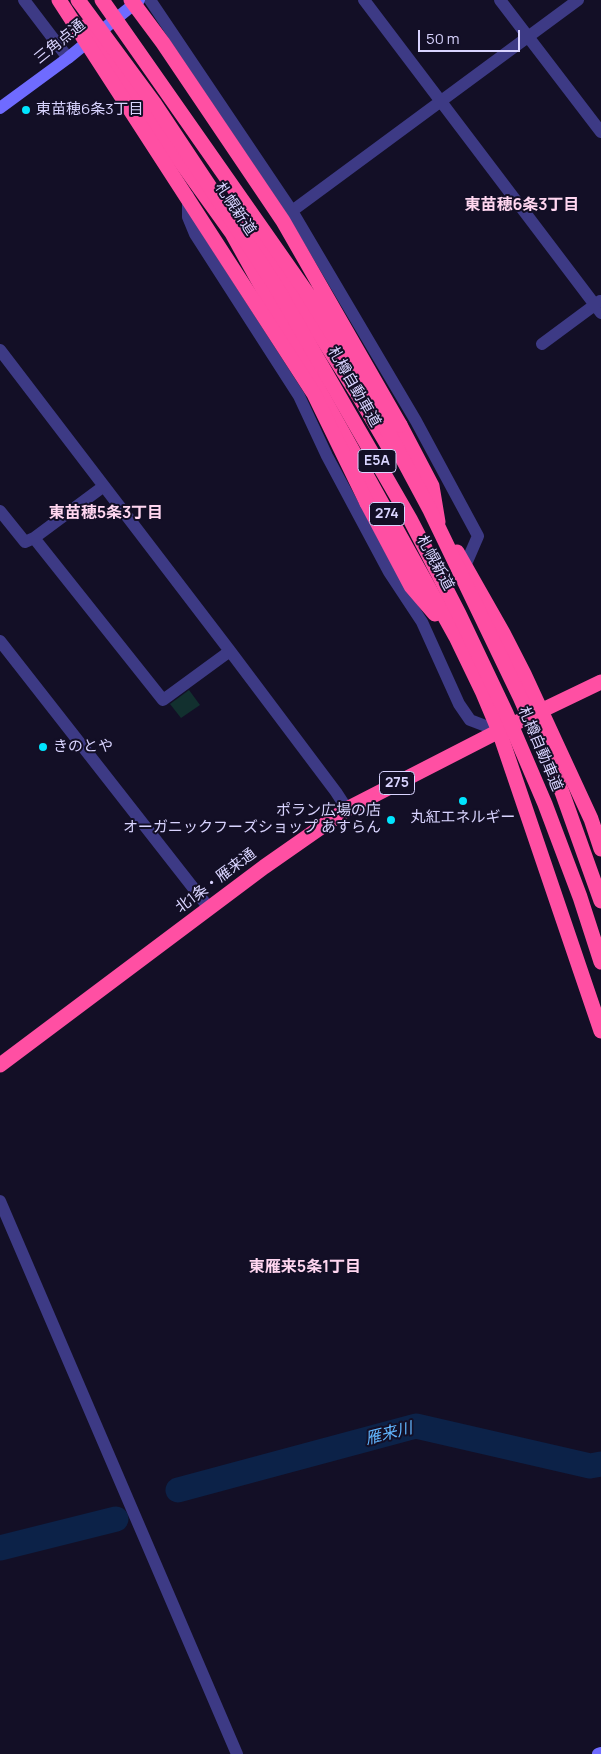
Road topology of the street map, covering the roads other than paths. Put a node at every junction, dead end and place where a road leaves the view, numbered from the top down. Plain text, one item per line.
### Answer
1 (24, 0) edge
2 (60, 0) edge
3 (78, 0) edge
4 (102, 0) edge
5 (109, 0) edge
6 (130, 0) edge
7 (139, 0) edge
8 (150, 0) edge
9 (364, 0) edge
10 (500, 0) edge
11 (578, 0) edge
12 (119, 16) junction
13 (528, 37) junction
14 (92, 38) junction
15 (68, 58) junction
16 (440, 102) junction
17 (0, 108) edge
18 (601, 132) edge
19 (188, 171) junction
20 (292, 211) junction
21 (599, 306) edge
22 (542, 344) dead end
23 (0, 350) edge
24 (104, 486) junction
25 (0, 511) edge
26 (438, 522) junction
27 (34, 538) junction
28 (465, 566) junction
29 (456, 637) junction
30 (0, 641) edge
31 (230, 651) junction
32 (601, 682) edge
33 (542, 710) junction
34 (500, 731) junction
35 (347, 809) junction
36 (596, 817) edge
37 (601, 850) edge
38 (601, 901) edge
39 (209, 908) junction
40 (601, 962) edge
41 (601, 1031) edge
42 (0, 1065) edge
43 (0, 1201) edge
44 (237, 1754) edge

1 - 15 street
2 - 14 highway, 札幌新道 / 274
2 - 29 highway, bridge
3 - 40 highway, 札樽自動車道 / E5A, bridge
4 - 38 highway, 札樽自動車道 / E5A, bridge
5 - 12 highway, 札幌新道 / 274
6 - 26 highway, bridge
7 - 12 street, 三角点通
8 - 20 street
9 - 16 street
10 - 13 street
11 - 13 street
12 - 14 street, 三角点通
12 - 26 highway, 札幌新道 / 274
13 - 16 street
13 - 18 street
14 - 15 street, 三角点通
14 - 19 highway, 札幌新道 / 274
15 - 17 street, 三角点通
16 - 20 street
16 - 21 street
19 - 29 highway, 札幌新道 / 274
19 - 34 street
20 - 28 street
21 - 22 street
23 - 24 street
24 - 27 street
24 - 31 street
25 - 27 street
26 - 28 highway, 札幌新道 / 274
27 - 31 street
28 - 33 highway, 札幌新道 / 274
29 - 34 highway, 札幌新道 / 274
30 - 39 street
31 - 35 street
32 - 33 highway, 北1条・雁来通 / 275
33 - 34 highway, 北1条・雁来通 / 275
33 - 36 highway, 札幌新道 / 274
34 - 35 highway, 北1条・雁来通 / 275
34 - 41 highway, 札幌新道 / 274
35 - 39 highway, 北1条・雁来通 / 275
36 - 37 highway, 札幌新道 / 274
39 - 42 highway, 北1条・雁来通 / 275
43 - 44 street

